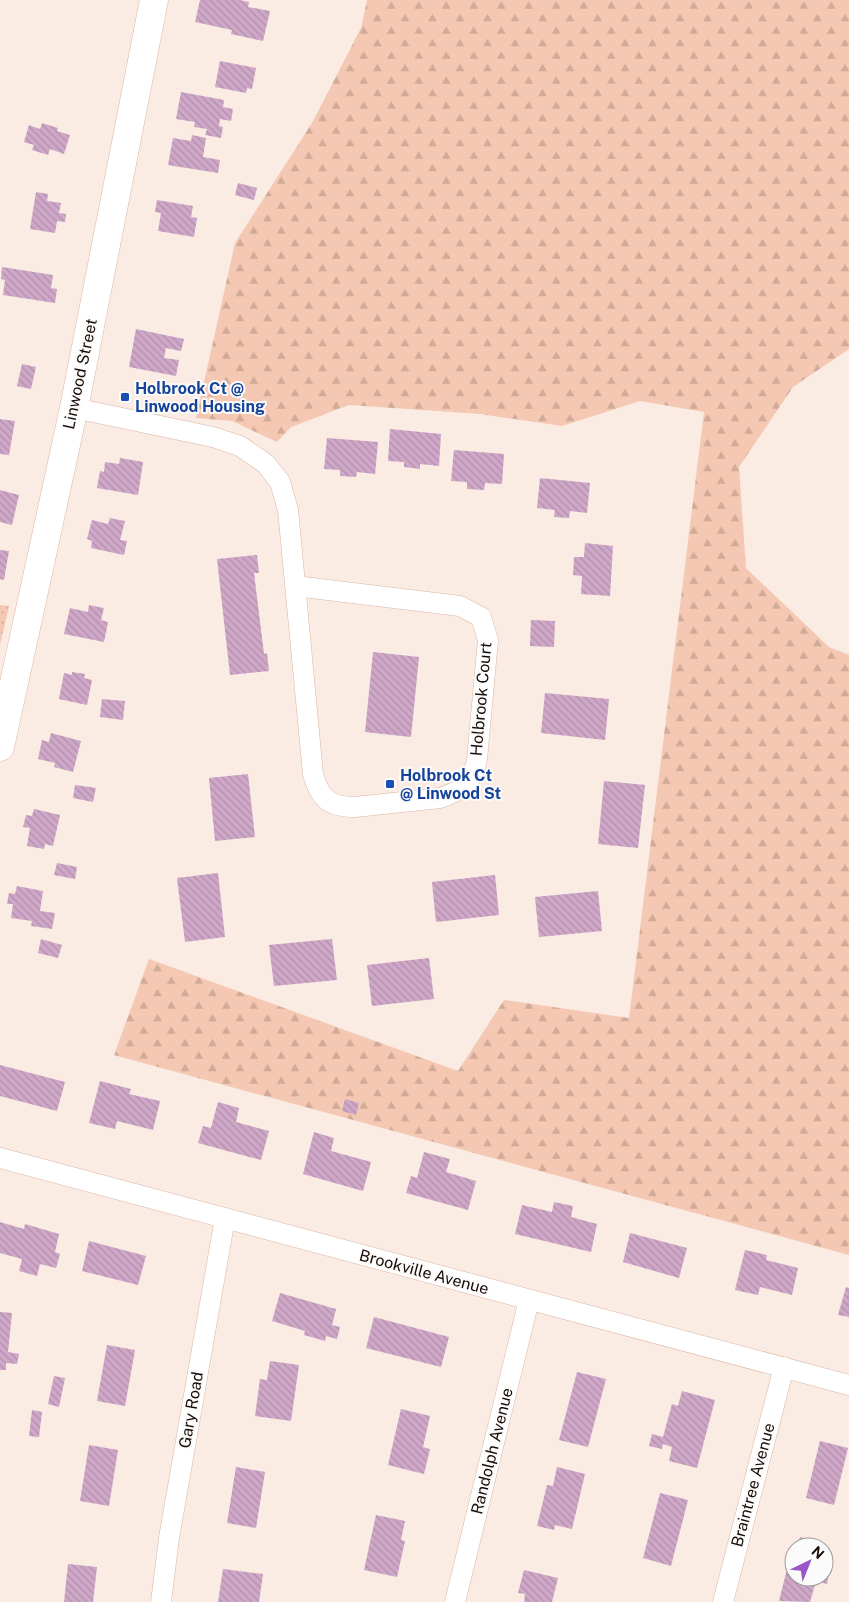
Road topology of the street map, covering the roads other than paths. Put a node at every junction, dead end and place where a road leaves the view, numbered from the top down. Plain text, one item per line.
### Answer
1 (154, 0) edge
2 (74, 408) junction
3 (295, 586) junction
4 (0, 746) edge
5 (0, 1158) edge
6 (225, 1218) junction
7 (529, 1300) junction
8 (784, 1367) junction
9 (849, 1385) edge
10 (161, 1602) edge
11 (455, 1602) edge
12 (723, 1602) edge

1 - 2 main road, Linwood Street
2 - 3 street, Holbrook Court
2 - 4 main road, Linwood Street
3 - 3 street, Holbrook Court
5 - 6 street, Brookville Avenue
6 - 7 street, Brookville Avenue
6 - 10 street, Gary Road
7 - 8 street, Brookville Avenue
7 - 11 street, Randolph Avenue
8 - 9 street, Brookville Avenue
8 - 12 street, Braintree Avenue

